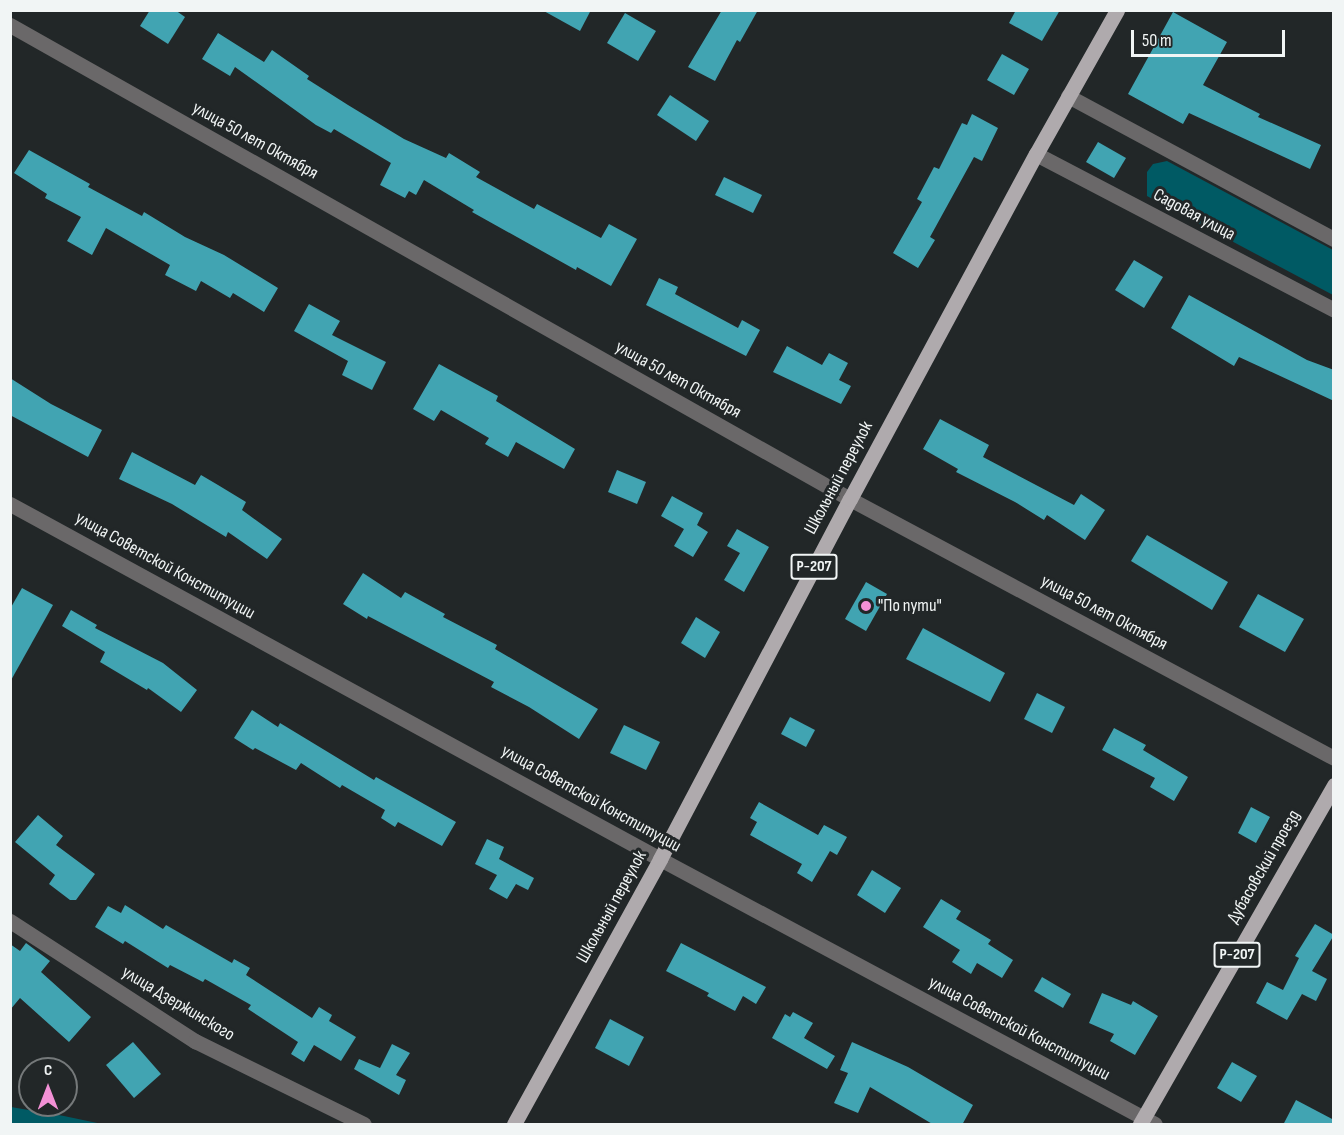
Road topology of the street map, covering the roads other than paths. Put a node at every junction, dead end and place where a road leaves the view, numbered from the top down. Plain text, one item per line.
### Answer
1 (1118, 10) edge
2 (10, 26) edge
3 (1068, 96) junction
4 (1036, 154) junction
5 (1334, 239) edge
6 (1334, 310) edge
7 (850, 499) junction
8 (10, 504) edge
9 (1334, 758) edge
10 (1334, 785) edge
11 (660, 859) junction
12 (10, 921) edge
13 (1146, 1122) edge
14 (364, 1125) edge
15 (514, 1125) edge

1 - 3 main road, Школьный переулок / Р-207
2 - 7 street, улица 50 лет Октября
3 - 4 main road, Школьный переулок / Р-207
3 - 5 street
4 - 6 street, Садовая улица
4 - 7 main road, Школьный переулок / Р-207
7 - 9 street, улица 50 лет Октября
7 - 11 main road, Школьный переулок / Р-207
8 - 11 street, улица Советской Конституции
10 - 13 main road, Дубасовский проезд / Р-207
11 - 13 street, улица Советской Конституции
11 - 15 main road, Школьный переулок / Р-207
12 - 14 street, улица Дзержинского

